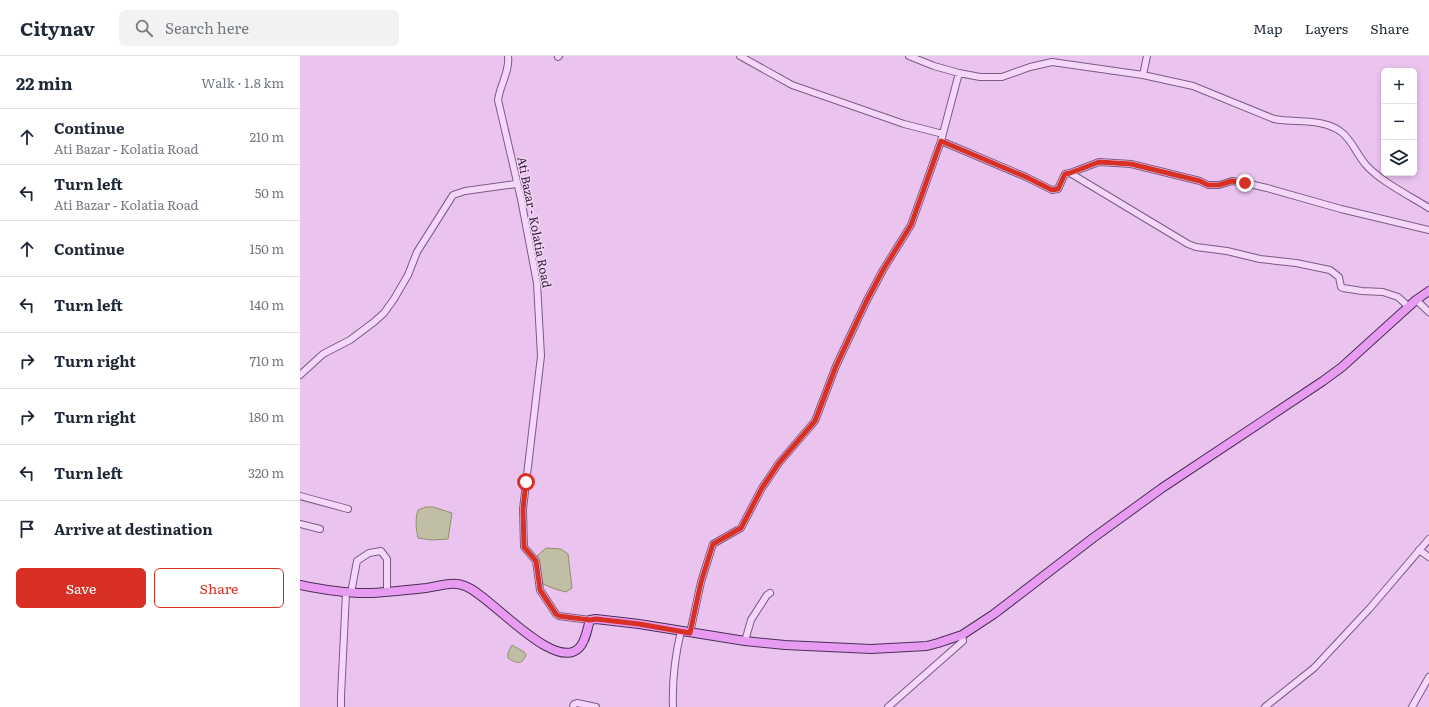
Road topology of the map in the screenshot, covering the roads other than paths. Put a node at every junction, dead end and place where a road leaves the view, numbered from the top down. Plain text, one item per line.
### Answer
1 (508, 56) edge
2 (514, 56) edge
3 (740, 56) edge
4 (909, 56) edge
5 (1147, 56) edge
6 (509, 64) junction
7 (959, 73) junction
8 (1143, 74) junction
9 (943, 134) junction
10 (941, 141) junction
11 (1070, 173) junction
12 (516, 184) junction
13 (1429, 208) edge
14 (1429, 230) edge
15 (1429, 290) edge
16 (1416, 300) junction
17 (1409, 307) junction
18 (1429, 312) edge
19 (300, 375) edge
20 (300, 496) edge
21 (348, 509) dead end
22 (300, 524) edge
23 (320, 529) dead end
24 (1429, 539) edge
25 (1419, 550) junction
26 (1429, 557) edge
27 (300, 585) edge
28 (388, 592) junction
29 (349, 593) junction
30 (770, 594) dead end
31 (590, 620) junction
32 (681, 631) junction
33 (690, 633) junction
34 (962, 635) junction
35 (745, 641) junction
36 (1429, 676) edge
37 (341, 707) edge
38 (573, 707) edge
39 (596, 707) edge
40 (673, 707) edge
41 (888, 707) edge
42 (1265, 707) edge
43 (1412, 707) edge

1 - 6 street, Ati Bazar - Kolatia Road
2 - 6 street
3 - 9 street
4 - 7 street
5 - 8 street
6 - 12 street, Ati Bazar - Kolatia Road
7 - 8 street
7 - 9 street
8 - 13 street
9 - 10 street
10 - 11 street
10 - 33 street
11 - 14 street
11 - 17 street
12 - 19 street
12 - 31 street, Ati Bazar - Kolatia Road
15 - 16 main road
16 - 17 main road
16 - 18 street
17 - 34 main road
20 - 21 street
22 - 23 street
24 - 25 street
25 - 26 street
25 - 42 street
27 - 29 main road
28 - 29 main road
28 - 29 street
28 - 31 main road
29 - 37 street
30 - 35 street
31 - 32 main road
32 - 33 main road
32 - 40 street
33 - 35 main road
34 - 35 main road
34 - 41 street
36 - 43 street
38 - 39 street

